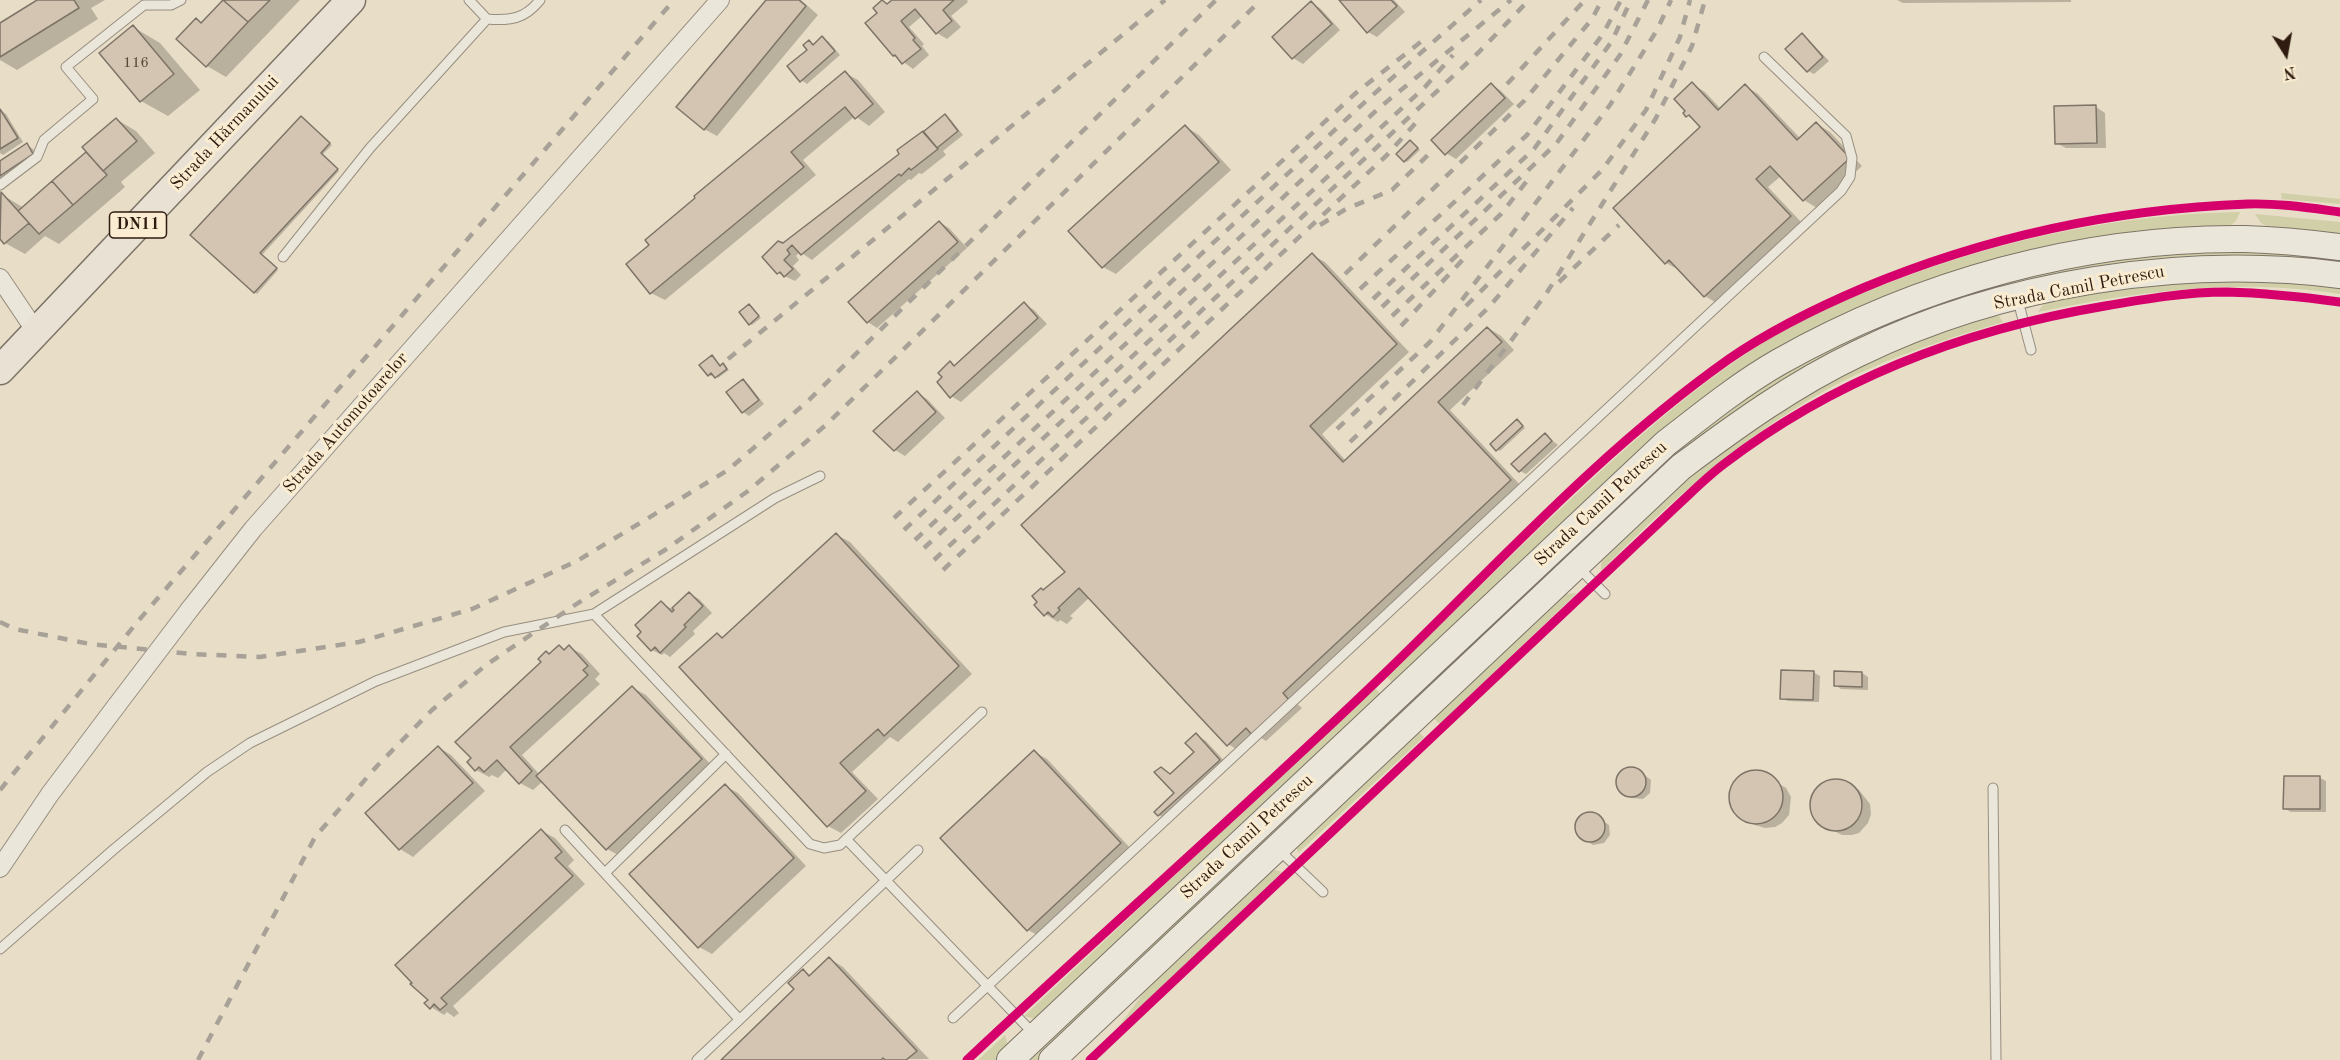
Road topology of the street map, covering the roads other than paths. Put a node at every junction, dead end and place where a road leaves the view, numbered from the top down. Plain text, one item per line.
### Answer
1 (182, 0) edge
2 (351, 0) edge
3 (469, 0) edge
4 (540, 0) edge
5 (720, 0) edge
6 (487, 19) junction
7 (1764, 57) dead end
8 (0, 185) edge
9 (2340, 247) edge
10 (283, 257) dead end
11 (2340, 274) edge
12 (0, 278) edge
13 (2017, 297) junction
14 (37, 333) junction
15 (2031, 350) dead end
16 (0, 370) edge
17 (820, 477) dead end
18 (1576, 566) junction
19 (1605, 594) dead end
20 (594, 614) junction
21 (982, 712) dead end
22 (726, 754) junction
23 (1993, 788) dead end
24 (565, 831) dead end
25 (846, 839) junction
26 (1277, 848) junction
27 (918, 850) dead end
28 (0, 868) edge
29 (604, 873) junction
30 (885, 880) junction
31 (1323, 892) dead end
32 (0, 949) edge
33 (986, 987) junction
34 (953, 1018) dead end
35 (739, 1019) junction
36 (1036, 1036) junction
37 (697, 1060) edge
38 (1010, 1060) edge
39 (1052, 1060) edge
40 (1996, 1060) edge

1 - 8 lane
2 - 14 main road, Strada Hărmanului / DN11
3 - 6 lane
4 - 6 lane
5 - 28 street, Strada Automotoarelor, bridge
6 - 10 lane
7 - 33 lane
9 - 36 street, Strada Camil Petrescu
11 - 13 street, Strada Camil Petrescu
12 - 14 street
13 - 15 lane
13 - 18 street, Strada Camil Petrescu
14 - 16 main road, Strada Hărmanului / DN11
17 - 20 lane
18 - 19 lane
18 - 26 street, Strada Camil Petrescu
20 - 22 lane
20 - 32 lane
21 - 25 lane
22 - 25 lane
22 - 29 lane
23 - 40 lane
24 - 29 lane
25 - 30 lane
26 - 31 lane
26 - 39 street, Strada Camil Petrescu
27 - 30 lane
29 - 35 lane
30 - 33 lane
30 - 35 lane
33 - 34 lane
33 - 36 lane
35 - 37 lane
36 - 38 street, Strada Camil Petrescu

